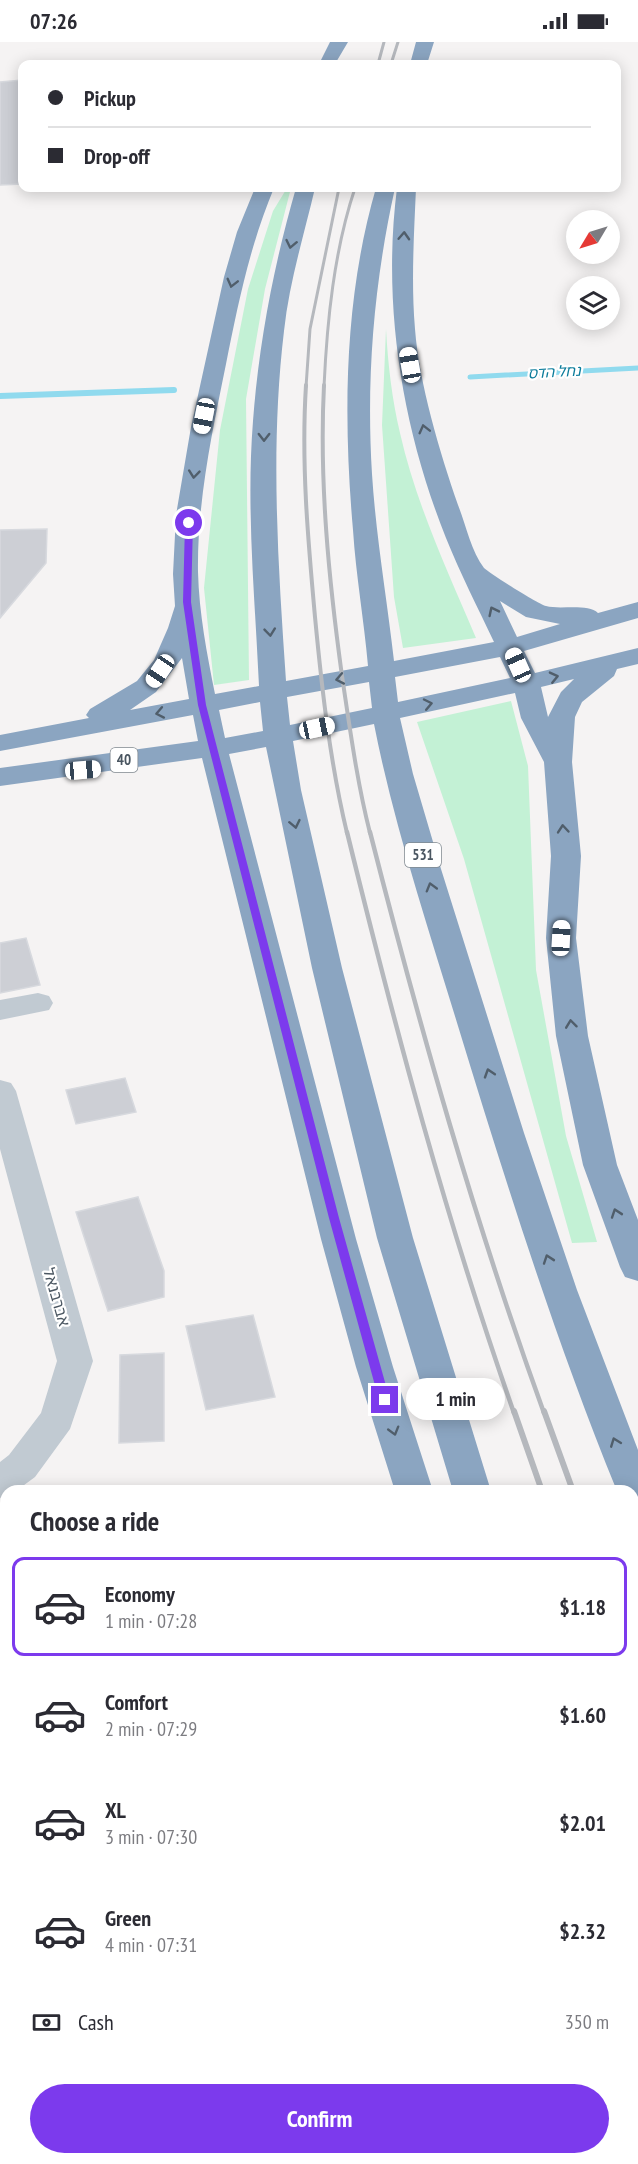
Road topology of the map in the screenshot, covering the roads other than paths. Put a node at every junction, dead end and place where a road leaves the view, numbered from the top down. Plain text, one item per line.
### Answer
1 (339, 42) edge
2 (354, 42) edge
3 (425, 42) edge
4 (329, 60) edge
5 (348, 60) edge
6 (421, 60) edge
7 (262, 192) edge
8 (304, 192) edge
9 (384, 192) edge
10 (406, 192) edge
11 (474, 573) junction
12 (187, 602) junction
13 (630, 613) edge
14 (510, 647) junction
15 (628, 659) edge
16 (526, 683) junction
17 (202, 705) junction
18 (62, 733) junction
19 (0, 743) edge
20 (214, 748) junction
21 (558, 762) junction
22 (0, 778) edge
23 (227, 804) junction
24 (38, 1004) dead end
25 (0, 1010) edge
26 (0, 1091) edge
27 (638, 1267) edge
28 (0, 1482) edge
29 (412, 1485) edge
30 (470, 1485) edge
31 (634, 1485) edge

1 - 4 highway
2 - 5 highway
3 - 6 highway
7 -> 12 highway
8 -> 30 highway
31 -> 9 highway, 531
11 -> 10 highway
11 - 13 highway
14 -> 11 highway
12 - 17 highway
12 - 18 highway
13 - 14 highway, 40
14 - 16 highway
14 -> 17 highway, 40
16 -> 15 highway, 40
15 - 21 highway
20 -> 16 highway, 40
16 - 21 highway
17 -> 18 highway, 40
17 - 20 highway
18 - 19 highway, 40
20 - 22 highway, 40
20 - 23 highway
27 -> 21 highway
22 - 23 highway
23 -> 29 highway
24 - 25 street
26 - 28 street, אברבנאל

